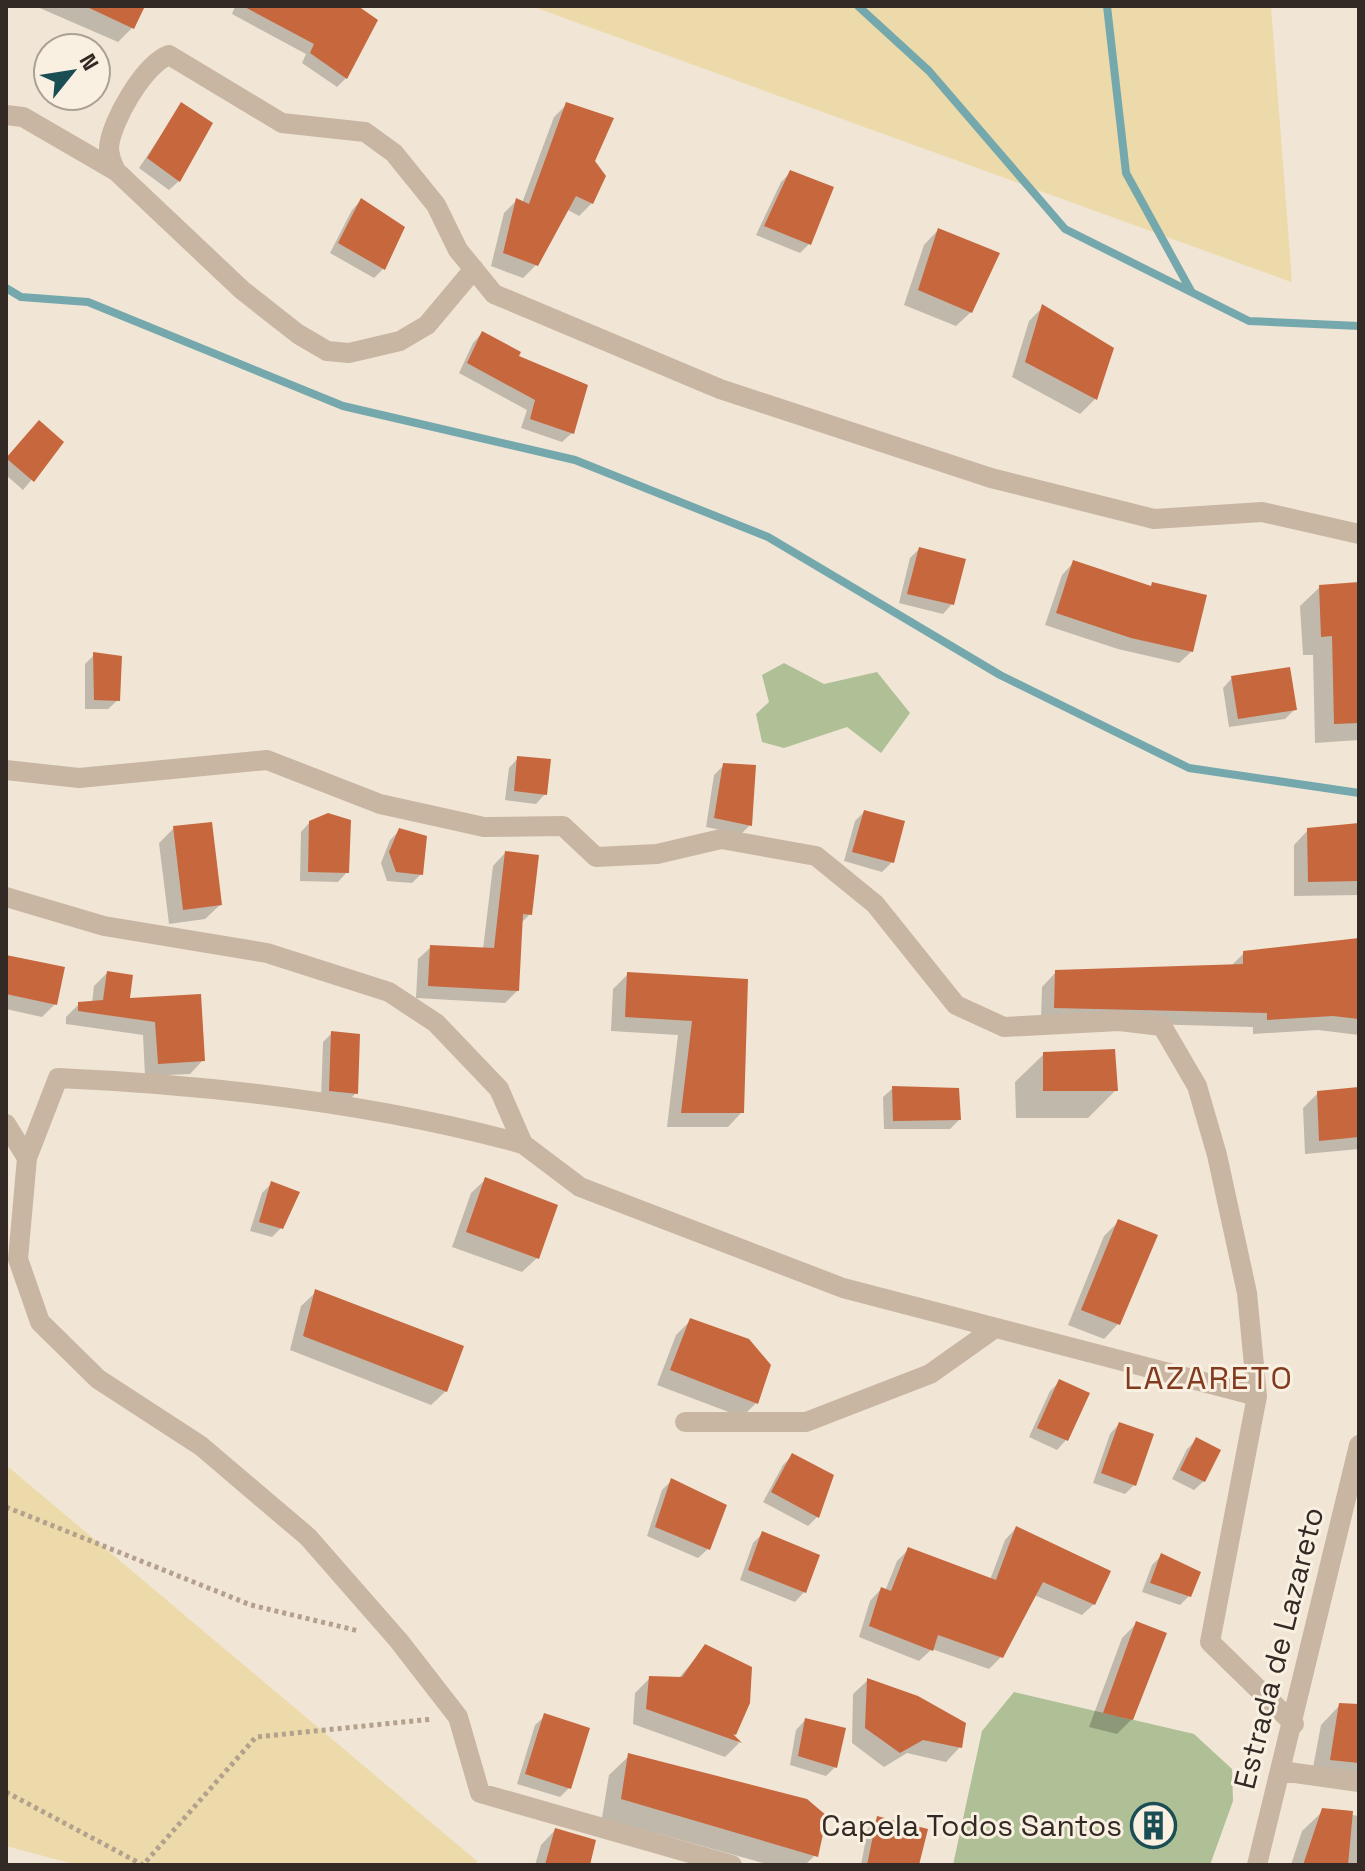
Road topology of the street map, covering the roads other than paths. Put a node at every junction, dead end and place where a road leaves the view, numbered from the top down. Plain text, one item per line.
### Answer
1 (6, 115) edge
2 (116, 171) junction
3 (474, 269) junction
4 (1359, 534) edge
5 (6, 770) edge
6 (6, 897) edge
7 (6, 1124) edge
8 (523, 1144) junction
9 (27, 1158) junction
10 (995, 1328) junction
11 (1257, 1396) junction
12 (685, 1422) dead end
13 (1359, 1445) edge
14 (1294, 1724) junction
15 (1281, 1771) junction
16 (1359, 1782) edge
17 (732, 1865) edge
18 (1257, 1865) edge

1 - 2 street
2 - 3 street
2 - 3 street
3 - 4 street
5 - 11 street
6 - 8 street
7 - 9 street
8 - 9 street
8 - 10 street
9 - 17 street
10 - 11 street
10 - 12 street
11 - 14 street
13 - 14 street, Estrada de Lazareto
14 - 15 street, Estrada de Lazareto
15 - 16 street
15 - 18 street, Estrada de Lazareto

